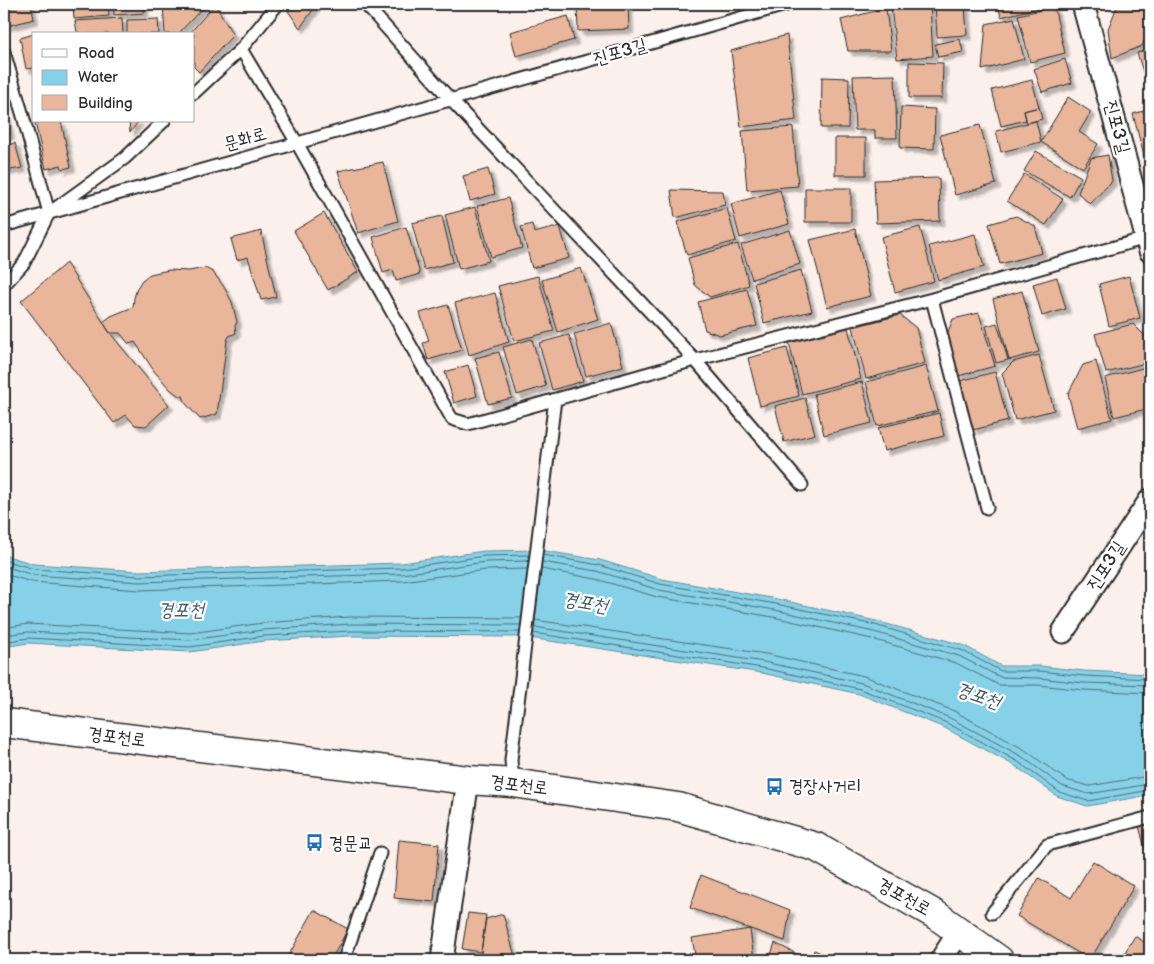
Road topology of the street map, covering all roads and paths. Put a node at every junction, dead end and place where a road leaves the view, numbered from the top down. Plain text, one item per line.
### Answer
1 (278, 4) edge
2 (365, 4) edge
3 (789, 4) edge
4 (1083, 4) edge
5 (240, 49) junction
6 (4, 52) edge
7 (195, 92) edge
8 (451, 100) junction
9 (163, 122) edge
10 (297, 143) junction
11 (49, 213) junction
12 (4, 226) edge
13 (1149, 242) edge
14 (4, 285) edge
15 (932, 299) junction
16 (695, 360) junction
17 (555, 399) junction
18 (802, 484) dead end
19 (1150, 500) edge
20 (987, 508) dead end
21 (1063, 632) dead end
22 (4, 723) edge
23 (512, 772) junction
24 (468, 780) junction
25 (1150, 817) edge
26 (380, 853) dead end
27 (992, 913) dead end
28 (959, 932) junction
29 (344, 960) edge
30 (442, 960) edge
31 (941, 960) edge
32 (999, 960) edge

1 - 5 lane
2 - 8 lane
3 - 8 lane, 진포3길
4 - 13 street, 진포3길
5 - 7 lane
5 - 10 lane
6 - 11 lane
8 - 10 lane, 문화로
8 - 16 lane
9 - 11 lane
10 - 11 lane, 문화로
10 - 17 lane
11 - 12 lane, 문화로
11 - 14 lane
13 - 15 lane
15 - 16 lane
15 - 20 lane
16 - 17 lane
16 - 18 lane
17 - 23 lane
19 - 21 street, 진포3길
22 - 24 street, 경포천로
23 - 24 street, 경포천로
23 - 28 street, 경포천로
24 - 30 street
25 - 27 lane
26 - 29 lane
28 - 31 street
28 - 32 street, 경포천로

